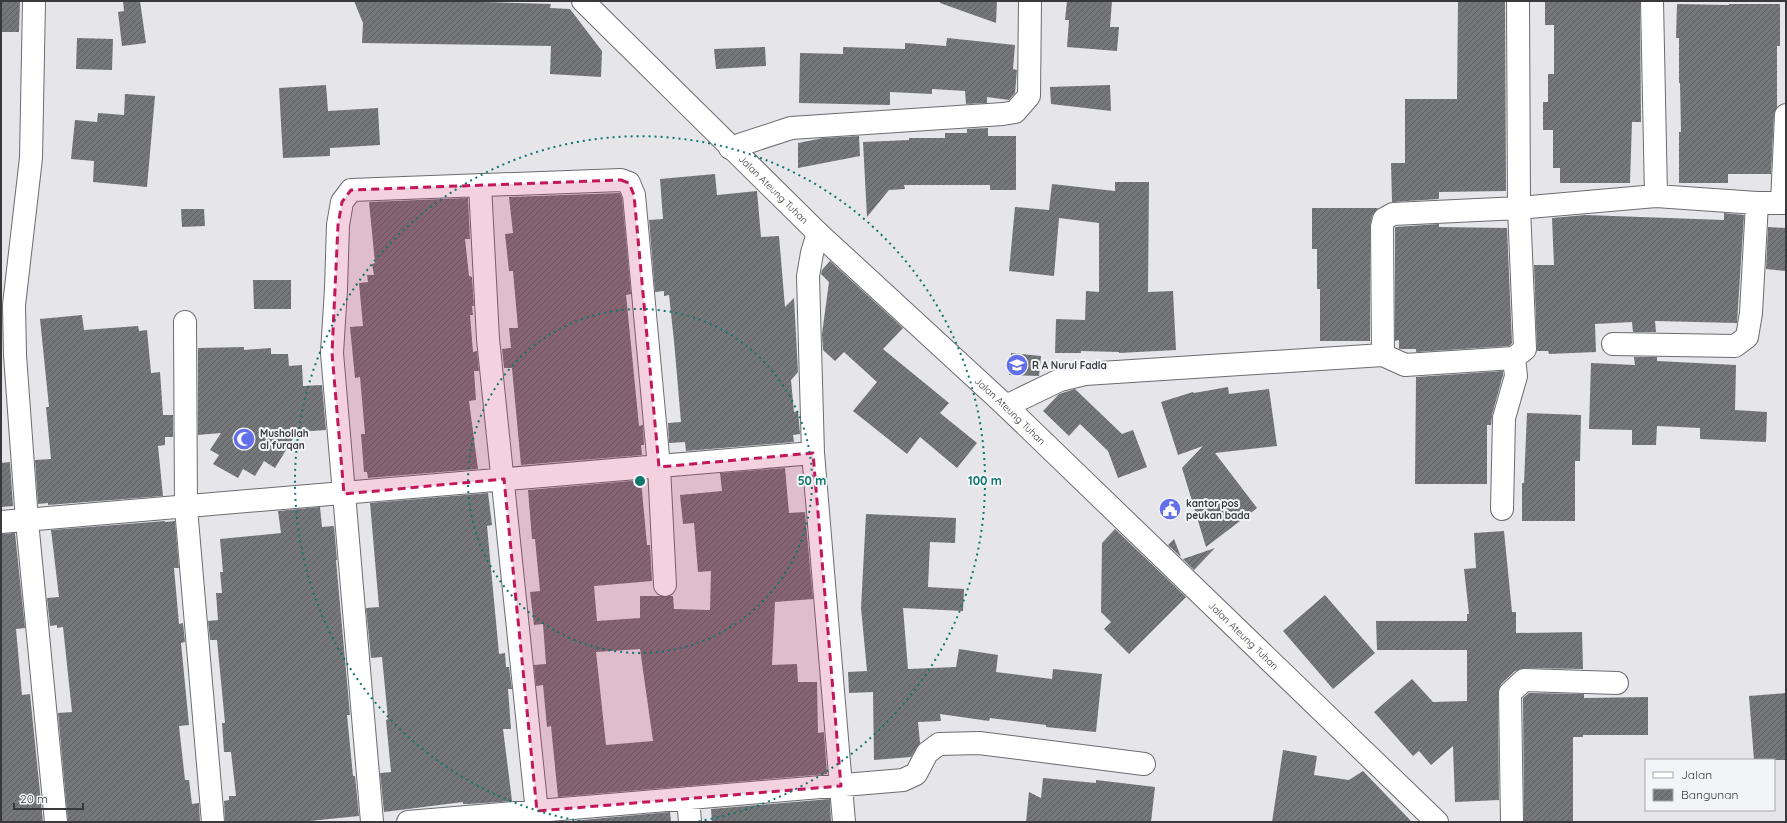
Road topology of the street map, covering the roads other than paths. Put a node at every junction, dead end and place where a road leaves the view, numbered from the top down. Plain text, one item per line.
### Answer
1 (34, 1) edge
2 (583, 1) edge
3 (1030, 1) edge
4 (1518, 1) edge
5 (1652, 1) edge
6 (1786, 115) edge
7 (730, 148) junction
8 (480, 185) junction
9 (1656, 196) junction
10 (1757, 203) junction
11 (1784, 203) edge
12 (1519, 208) junction
13 (818, 233) junction
14 (7, 302) edge
15 (185, 322) dead end
16 (1613, 344) dead end
17 (1383, 354) junction
18 (1514, 358) junction
19 (1006, 406) junction
20 (813, 454) junction
21 (659, 467) junction
22 (504, 479) junction
23 (344, 494) junction
24 (186, 508) junction
25 (1502, 509) dead end
26 (27, 521) junction
27 (1, 522) edge
28 (665, 585) dead end
29 (1617, 683) dead end
30 (1144, 764) dead end
31 (841, 786) junction
32 (688, 798) junction
33 (538, 817) edge
34 (56, 822) edge
35 (213, 822) edge
36 (372, 822) edge
37 (408, 822) edge
38 (690, 822) edge
39 (844, 822) edge
40 (1437, 822) edge
41 (1512, 822) edge

1 - 14 street
2 - 7 street, Jalan Ateung Tuhan
3 - 7 street
4 - 12 street
5 - 9 street
6 - 11 street
7 - 13 street, Jalan Ateung Tuhan
8 - 21 street
8 - 22 street
8 - 23 street
9 - 10 street
9 - 12 street
10 - 11 street
10 - 16 street
12 - 17 street
12 - 18 street
13 - 19 street, Jalan Ateung Tuhan
13 - 20 street
14 - 26 street
15 - 24 street
17 - 18 street
17 - 19 street
18 - 25 street
19 - 40 street, Jalan Ateung Tuhan
20 - 21 street
20 - 31 street
21 - 22 street
21 - 28 street
22 - 23 street
22 - 33 street
23 - 24 street
23 - 36 street
24 - 26 street
24 - 35 street
26 - 27 street
26 - 34 street
29 - 41 street
30 - 31 street
31 - 32 street
31 - 39 street
32 - 33 street
32 - 38 street
33 - 37 street

